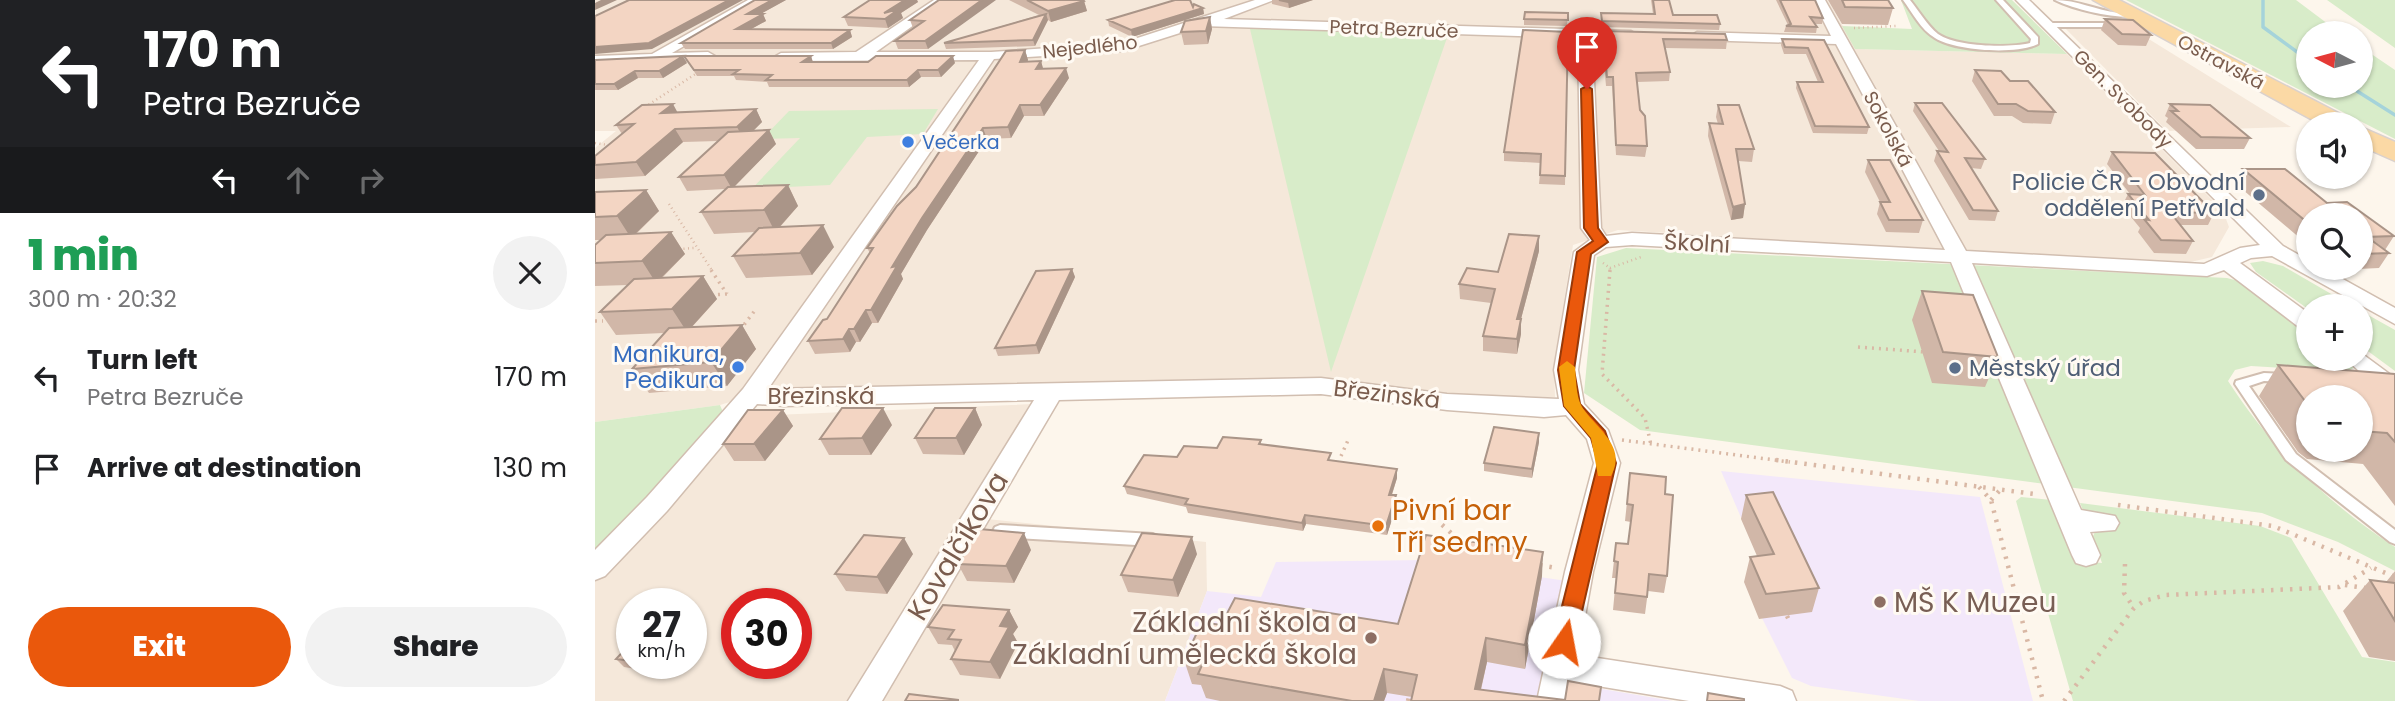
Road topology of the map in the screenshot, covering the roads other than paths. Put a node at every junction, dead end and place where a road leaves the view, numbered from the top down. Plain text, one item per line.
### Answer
1 (758, 0) edge
2 (943, 0) edge
3 (1268, 0) edge
4 (1819, 0) edge
5 (1906, 0) edge
6 (1999, 0) edge
7 (2022, 0) edge
8 (2058, 0) edge
9 (2103, 0) edge
10 (2130, 20) junction
11 (1203, 22) junction
12 (2048, 24) junction
13 (1585, 34) junction
14 (1837, 34) junction
15 (1652, 35) edge
16 (1679, 36) edge
17 (656, 56) junction
18 (723, 56) edge
19 (989, 56) junction
20 (764, 57) edge
21 (859, 57) junction
22 (595, 60) edge
23 (2316, 112) edge
24 (2373, 141) edge
25 (2395, 153) edge
26 (1593, 247) junction
27 (2276, 250) junction
28 (1959, 257) junction
29 (2227, 262) junction
30 (2296, 314) edge
31 (2395, 317) edge
32 (2371, 371) edge
33 (2302, 379) edge
34 (2360, 384) edge
35 (2392, 388) edge
36 (1052, 391) junction
37 (751, 395) junction
38 (1572, 406) junction
39 (2066, 509) junction
40 (2109, 514) road end
41 (968, 530) junction
42 (2395, 538) edge
43 (1165, 541) edge
44 (2086, 555) dead end
45 (595, 568) edge
46 (1559, 666) junction
47 (864, 701) edge
48 (1553, 701) edge
49 (1780, 701) edge

1 - 17 street
2 - 21 street
3 - 11 street, Nejedlého
4 - 14 street, Sokolská
5 - 6 lane
7 - 12 street, Gen. Svobody
8 - 10 lane
9 - 10 main road, Ostravská
10 - 12 lane
10 - 23 main road, Ostravská
11 - 13 street, Petra Bezruče
11 - 19 street, Nejedlého
12 - 27 street, Gen. Svobody
13 - 15 street, Petra Bezruče
13 - 26 street
14 - 16 street
14 - 28 street, Sokolská
17 - 18 street
17 - 22 street
19 - 21 street
19 - 37 street, Březinská
20 - 21 street
24 - 25 main road
26 - 28 street, Školní
26 - 38 street
27 - 29 street, Školní
27 - 31 street, Gen. Svobody
28 - 29 street, Školní
28 - 39 street, Sokolská
29 - 30 street
32 - 35 street
33 - 42 lane
34 - 35 lane
36 - 37 street, Březinská
36 - 38 street, Březinská
36 - 41 street, Kovalčíkova
37 - 45 street
38 - 46 street
39 - 40 street
39 - 44 street, Sokolská
41 - 43 lane
41 - 47 street, Kovalčíkova
46 - 48 street
46 - 49 street

